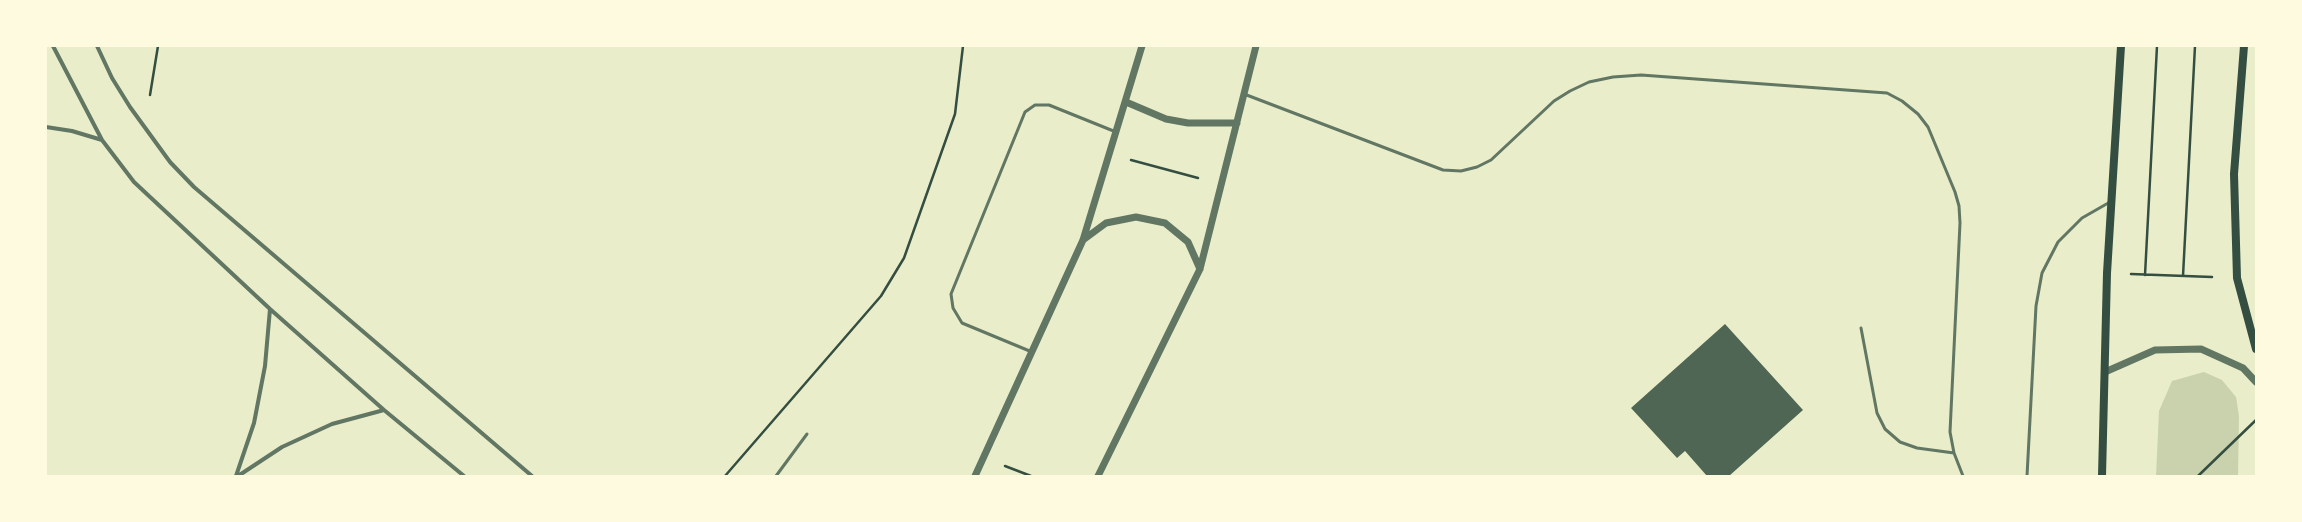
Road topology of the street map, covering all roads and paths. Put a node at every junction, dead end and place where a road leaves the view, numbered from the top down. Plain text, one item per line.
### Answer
1 (53, 46) edge
2 (97, 46) edge
3 (158, 46) edge
4 (963, 46) edge
5 (1142, 46) edge
6 (1256, 46) edge
7 (2121, 46) edge
8 (2157, 46) edge
9 (2195, 46) edge
10 (2244, 46) edge
11 (1244, 94) junction
12 (1126, 102) junction
13 (1237, 123) junction
14 (46, 127) edge
15 (1116, 132) junction
16 (150, 135) junction
17 (102, 140) junction
18 (1110, 154) junction
19 (1222, 185) junction
20 (2112, 201) junction
21 (1083, 240) junction
22 (1200, 269) junction
23 (2107, 273) junction
24 (2144, 275) junction
25 (2183, 276) junction
26 (2237, 278) junction
27 (270, 309) junction
28 (1861, 328) dead end
29 (2256, 349) edge
30 (1032, 352) junction
31 (2104, 372) junction
32 (2256, 382) edge
33 (384, 410) junction
34 (2256, 420) edge
35 (807, 434) dead end
36 (1954, 453) junction
37 (237, 476) edge
38 (464, 476) edge
39 (532, 476) edge
40 (725, 476) edge
41 (776, 476) edge
42 (975, 476) edge
43 (1098, 476) edge
44 (1963, 476) edge
45 (2027, 476) edge
46 (2102, 476) edge
47 (2198, 476) edge

1 - 17 street
2 - 16 street
3 - 16 path
4 - 40 path
5 - 12 street
6 - 11 street
7 - 20 main road
8 - 24 path
9 - 25 path
10 - 26 main road
11 - 13 street
11 - 36 lane
12 - 13 street
12 - 15 street
13 - 19 street
14 - 17 street
15 - 18 street
15 - 30 lane
16 - 39 street
17 - 27 street
18 - 19 path
18 - 21 street
19 - 22 street
20 - 23 main road
20 - 45 lane
21 - 22 street
21 - 30 street
22 - 43 street
23 - 24 path
23 - 31 main road
24 - 25 path
25 - 26 path
26 - 29 main road
27 - 33 street
27 - 37 street
28 - 36 lane
30 - 42 street
31 - 32 street
31 - 46 main road
33 - 37 street
33 - 38 street
34 - 47 path
35 - 41 lane
36 - 44 lane

